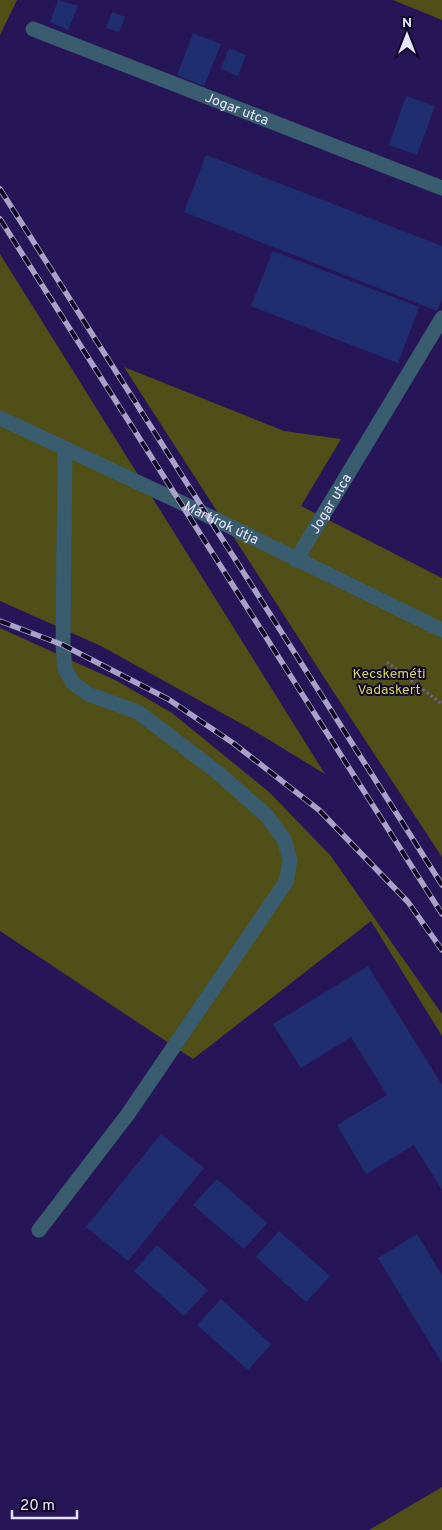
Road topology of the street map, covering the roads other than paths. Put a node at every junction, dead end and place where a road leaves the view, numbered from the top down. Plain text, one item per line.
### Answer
1 (32, 28) dead end
2 (442, 188) edge
3 (442, 318) edge
4 (0, 418) edge
5 (65, 450) junction
6 (296, 560) junction
7 (442, 630) edge
8 (39, 1230) dead end

1 - 2 street, Jogar utca
3 - 6 street, Jogar utca
4 - 5 street, Mártírok útja
5 - 6 street, Mártírok útja
5 - 8 street
6 - 7 street, Mártírok útja

